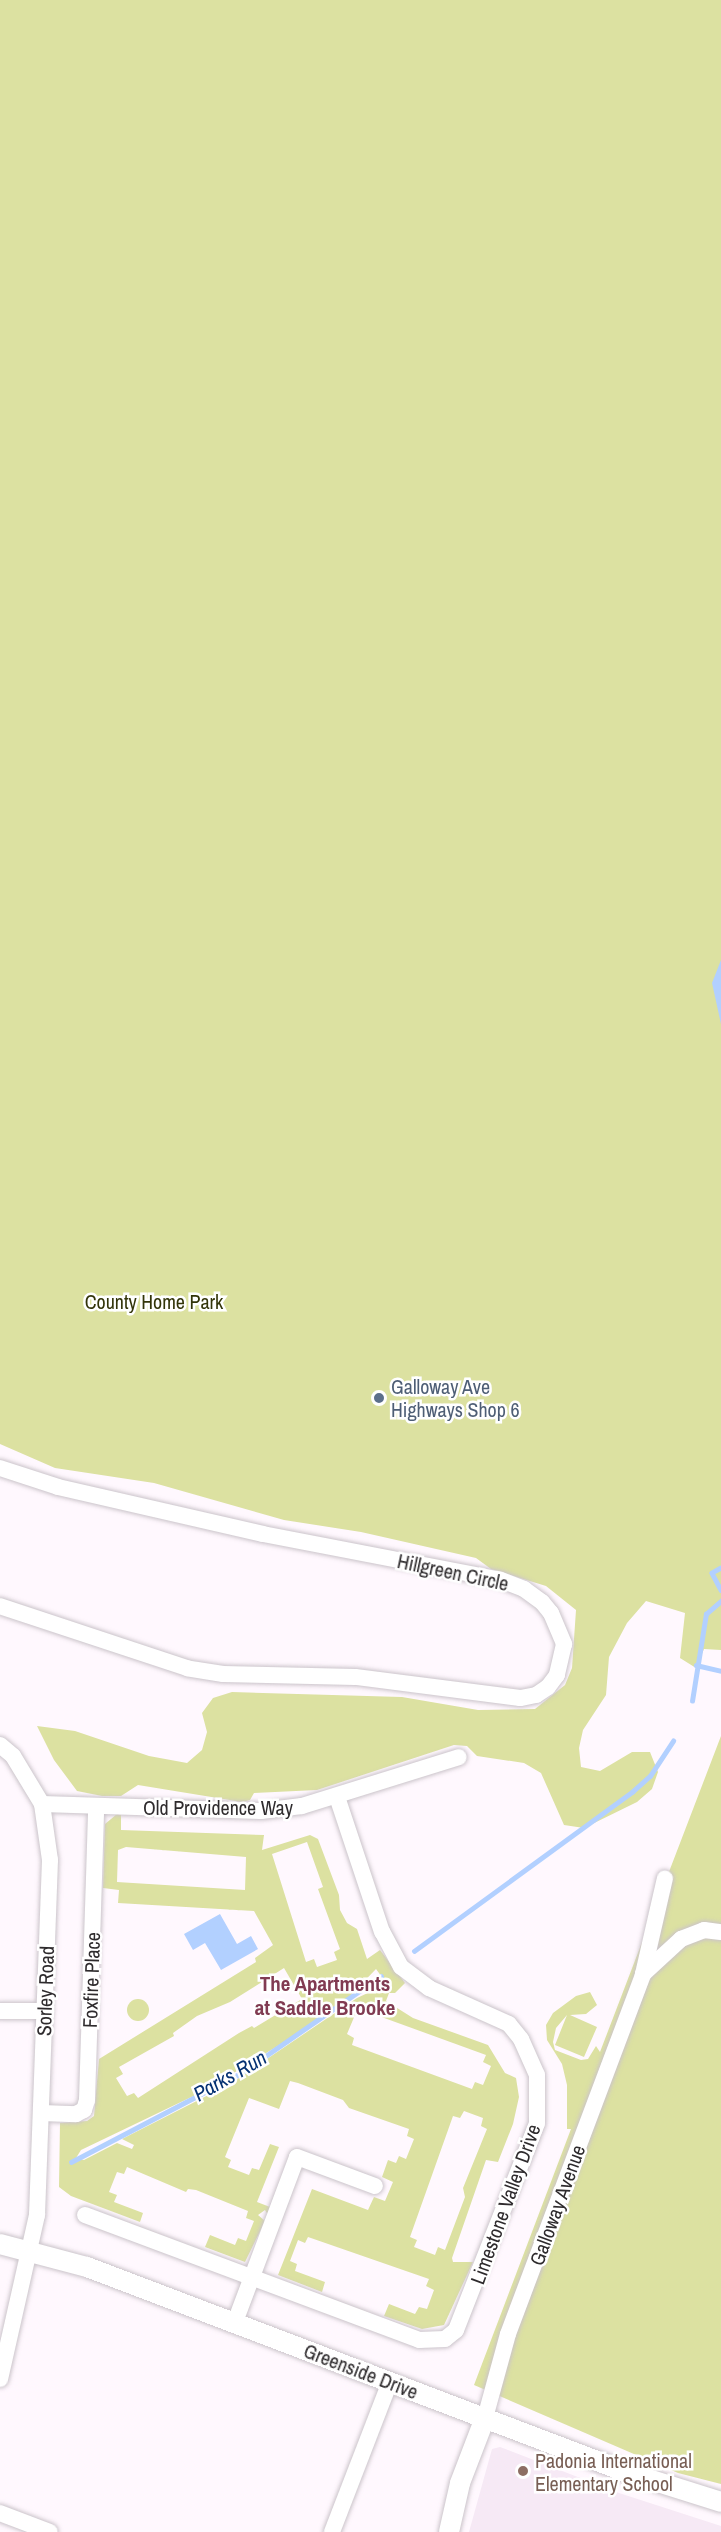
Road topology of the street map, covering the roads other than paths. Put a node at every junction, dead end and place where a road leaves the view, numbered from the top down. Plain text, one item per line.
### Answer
1 (0, 1468) edge
2 (0, 1606) edge
3 (0, 1745) edge
4 (459, 1757) dead end
5 (337, 1797) junction
6 (42, 1804) junction
7 (96, 1806) junction
8 (665, 1878) dead end
9 (721, 1932) edge
10 (643, 1974) junction
11 (0, 2011) edge
12 (45, 2011) junction
13 (42, 2113) junction
14 (375, 2186) dead end
15 (85, 2215) dead end
16 (0, 2244) edge
17 (31, 2250) junction
18 (252, 2277) junction
19 (235, 2322) junction
20 (0, 2379) edge
21 (390, 2382) junction
22 (485, 2418) junction
23 (721, 2502) edge
24 (0, 2513) edge
25 (50, 2532) edge
26 (332, 2532) edge
27 (449, 2532) edge

1 - 2 street, Hillgreen Circle
3 - 6 street, Sorley Road
4 - 5 street, Old Providence Way
5 - 7 street, Old Providence Way
5 - 18 street, Limestone Valley Drive
6 - 7 street, Old Providence Way
6 - 12 street, Sorley Road
7 - 13 street, Foxfire Place
8 - 10 street, Galloway Avenue
9 - 10 street
10 - 22 street, Galloway Avenue
11 - 12 street
12 - 13 street, Sorley Road
13 - 17 street, Sorley Road
14 - 18 street
15 - 18 street, Limestone Valley Drive
16 - 17 street, Greenside Drive
17 - 19 street, Greenside Drive
17 - 20 street, Sorley Road
18 - 19 street
19 - 21 street, Greenside Drive
21 - 22 street, Greenside Drive
21 - 26 street
22 - 23 street, Greenside Drive
22 - 27 street, Galloway Avenue
24 - 25 street

